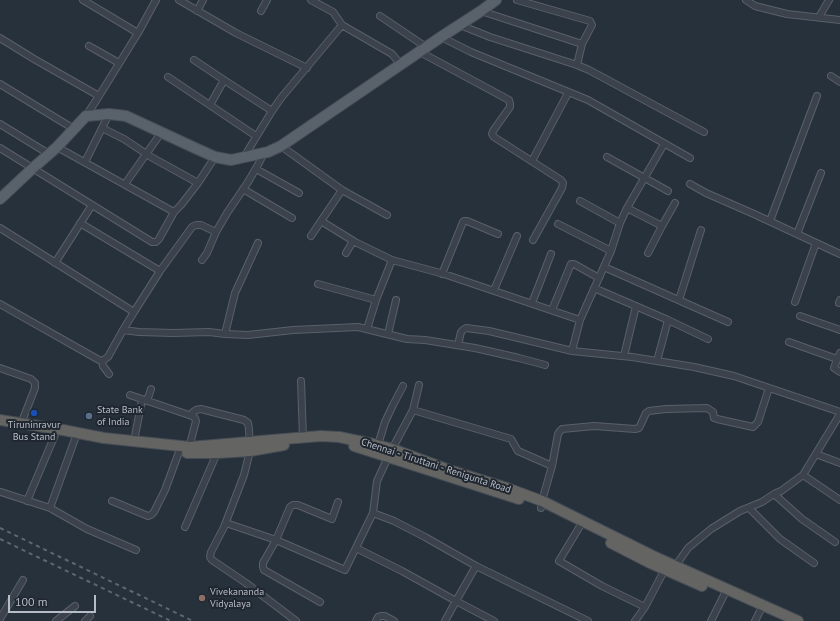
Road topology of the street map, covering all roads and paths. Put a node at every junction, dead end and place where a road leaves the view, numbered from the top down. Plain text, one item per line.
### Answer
1 (83, 0) edge
2 (156, 0) edge
3 (179, 0) edge
4 (203, 0) edge
5 (267, 0) edge
6 (311, 0) edge
7 (496, 0) edge
8 (517, 0) edge
9 (746, 0) edge
10 (829, 0) edge
11 (197, 10) junction
12 (261, 11) dead end
13 (481, 11) junction
14 (380, 16) dead end
15 (819, 17) junction
16 (840, 20) edge
17 (342, 25) junction
18 (460, 25) junction
19 (138, 33) junction
20 (441, 37) junction
21 (0, 38) edge
22 (582, 44) junction
23 (88, 46) dead end
24 (423, 49) junction
25 (194, 60) dead end
26 (119, 63) junction
27 (401, 64) junction
28 (576, 65) junction
29 (307, 68) junction
30 (831, 76) dead end
31 (168, 77) dead end
32 (224, 80) junction
33 (840, 82) edge
34 (0, 84) edge
35 (568, 93) junction
36 (99, 96) junction
37 (817, 96) dead end
38 (210, 105) junction
39 (272, 111) junction
40 (109, 114) junction
41 (86, 116) junction
42 (0, 124) edge
43 (102, 128) junction
44 (74, 129) junction
45 (162, 132) junction
46 (704, 132) dead end
47 (256, 136) junction
48 (664, 144) junction
49 (57, 146) junction
50 (281, 146) junction
51 (0, 148) edge
52 (264, 153) junction
53 (49, 154) junction
54 (146, 154) junction
55 (215, 157) junction
56 (244, 157) junction
57 (607, 157) dead end
58 (690, 158) dead end
59 (532, 161) junction
60 (85, 162) junction
61 (32, 168) junction
62 (256, 169) junction
63 (821, 173) dead end
64 (643, 178) junction
65 (198, 183) junction
66 (125, 184) junction
67 (690, 184) dead end
68 (243, 189) junction
69 (342, 190) junction
70 (668, 191) dead end
71 (299, 193) dead end
72 (2, 195) edge
73 (580, 201) dead end
74 (675, 203) dead end
75 (92, 205) junction
76 (627, 208) junction
77 (174, 212) junction
78 (387, 215) dead end
79 (292, 218) dead end
80 (770, 221) junction
81 (320, 222) junction
82 (80, 223) junction
83 (620, 223) junction
84 (558, 224) dead end
85 (662, 226) junction
86 (0, 228) edge
87 (700, 230) dead end
88 (216, 232) junction
89 (498, 234) dead end
90 (797, 234) junction
91 (311, 236) dead end
92 (517, 236) dead end
93 (533, 240) dead end
94 (353, 241) junction
95 (816, 243) junction
96 (258, 244) dead end
97 (611, 251) junction
98 (346, 252) dead end
99 (648, 253) dead end
100 (551, 254) dead end
101 (840, 254) edge
102 (202, 260) dead end
103 (392, 260) junction
104 (55, 263) junction
105 (604, 267) junction
106 (160, 271) junction
107 (442, 274) junction
108 (598, 278) junction
109 (318, 284) dead end
110 (594, 288) junction
111 (494, 290) junction
112 (376, 300) junction
113 (396, 300) dead end
114 (679, 300) junction
115 (795, 302) dead end
116 (532, 303) junction
117 (0, 304) edge
118 (636, 306) junction
119 (552, 310) junction
120 (134, 312) junction
121 (800, 316) dead end
122 (580, 320) junction
123 (668, 320) junction
124 (728, 322) dead end
125 (367, 329) junction
126 (123, 330) junction
127 (840, 330) edge
128 (225, 334) junction
129 (388, 334) junction
130 (708, 339) dead end
131 (789, 342) dead end
132 (458, 345) junction
133 (572, 352) junction
134 (624, 356) junction
135 (839, 356) edge
136 (102, 361) junction
137 (657, 361) junction
138 (545, 364) dead end
139 (0, 368) edge
140 (840, 372) edge
141 (110, 374) dead end
142 (301, 381) dead end
143 (419, 385) dead end
144 (404, 386) dead end
145 (769, 388) junction
146 (151, 389) dead end
147 (130, 395) dead end
148 (145, 400) junction
149 (413, 410) junction
150 (840, 413) edge
151 (192, 416) junction
152 (0, 420) edge
153 (21, 424) junction
154 (0, 425) edge
155 (55, 435) junction
156 (303, 438) junction
157 (74, 439) junction
158 (134, 441) junction
159 (378, 445) junction
160 (249, 447) junction
161 (185, 450) junction
162 (217, 453) junction
163 (390, 453) junction
164 (816, 454) junction
165 (840, 463) edge
166 (552, 466) junction
167 (803, 475) junction
168 (1, 492) edge
169 (774, 494) junction
170 (27, 500) junction
171 (840, 500) edge
172 (112, 501) dead end
173 (338, 502) dead end
174 (542, 504) junction
175 (50, 508) junction
176 (749, 508) junction
177 (373, 513) junction
178 (226, 523) junction
179 (580, 526) junction
180 (185, 527) dead end
181 (276, 540) junction
182 (835, 542) dead end
183 (356, 548) junction
184 (136, 550) dead end
185 (814, 563) dead end
186 (476, 566) junction
187 (670, 569) junction
188 (23, 580) dead end
189 (724, 595) junction
190 (456, 601) junction
191 (320, 602) dead end
192 (75, 606) dead end
193 (645, 607) junction
194 (760, 611) junction
195 (90, 616) dead end
196 (0, 619) edge
197 (56, 621) edge
198 (85, 621) edge
199 (296, 621) edge
200 (376, 621) edge
201 (394, 621) edge
202 (445, 621) edge
203 (494, 621) edge
204 (588, 621) edge
205 (635, 621) edge
206 (711, 621) edge
207 (755, 621) edge
208 (782, 621) edge
209 (798, 621) edge

1 - 19 street
2 - 19 street
3 - 11 street
4 - 11 street
5 - 12 street
6 - 17 street
7 - 13 main road
8 - 22 street
9 - 15 street
10 - 15 street
11 - 29 street
13 - 18 main road
13 - 22 street
14 - 24 street
15 - 16 street
17 - 27 street
17 - 29 street
18 - 20 main road
18 - 28 street
19 - 26 street
20 - 24 main road
20 - 35 street
21 - 36 street
22 - 28 street
23 - 26 street
24 - 27 main road
24 - 59 street
25 - 32 street
26 - 36 street
27 - 50 main road
28 - 46 street
29 - 39 street
30 - 33 street
31 - 38 street
32 - 38 street
32 - 39 street
34 - 44 street
35 - 48 street
35 - 59 street
36 - 41 street
37 - 80 street
38 - 47 street
39 - 47 street
40 - 41 main road
40 - 43 street
40 - 45 main road
41 - 44 main road
42 - 53 street
43 - 54 street
43 - 60 street
44 - 49 main road
45 - 54 street
45 - 55 main road
47 - 56 street
48 - 58 street
48 - 64 street
49 - 53 main road
49 - 60 street
50 - 52 main road
50 - 69 street
51 - 61 street
52 - 56 main road
52 - 62 street
53 - 61 main road
54 - 65 street
54 - 66 street
55 - 56 main road
55 - 65 street
57 - 64 street
59 - 93 street
60 - 66 street
61 - 72 main road
61 - 75 street
62 - 68 street
62 - 71 street
63 - 90 street
64 - 70 street
64 - 76 street
65 - 77 street
66 - 77 street
67 - 80 street
68 - 79 street
68 - 88 street
69 - 78 street
69 - 81 street
73 - 83 street
74 - 85 street
75 - 77 street
75 - 82 street
76 - 83 street
76 - 85 street
80 - 90 street
81 - 91 street
81 - 94 street
82 - 104 street
82 - 106 street
83 - 97 street
84 - 97 street
85 - 99 street
86 - 104 street
87 - 114 street
88 - 102 street
88 - 106 street
89 - 107 street
90 - 95 street
92 - 111 street
94 - 98 street
94 - 103 street
95 - 101 street
95 - 115 street
96 - 128 street
97 - 105 street
100 - 116 street
103 - 107 street
103 - 112 street
104 - 120 street
105 - 108 street
105 - 114 street
106 - 120 street
107 - 111 street
108 - 110 street
108 - 119 street
109 - 112 street
110 - 118 street
110 - 122 street
111 - 116 street
112 - 125 street
113 - 129 street
114 - 124 street
116 - 119 street
117 - 136 street
118 - 123 street
118 - 134 street
119 - 122 street
120 - 126 street
121 - 127 street
122 - 133 street
123 - 130 street
123 - 137 street
125 - 128 street
125 - 129 street
126 - 128 street
126 - 136 street
129 - 132 street
131 - 135 street
132 - 133 street
132 - 138 street
133 - 134 street
134 - 137 street
135 - 140 street
136 - 141 street
137 - 145 street
139 - 153 street
142 - 156 street
143 - 149 street
144 - 159 street
145 - 150 street
145 - 166 street
146 - 148 street
147 - 148 street
148 - 151 street
148 - 158 street
149 - 163 street
149 - 166 street
150 - 164 street
151 - 160 street
151 - 161 street
152 - 153 highway, Chennai - Tiruttani - Renigunta Road
153 - 158 highway, Chennai - Tiruttani - Renigunta Road
154 - 155 highway, Chennai - Tiruttani - Renigunta Road
155 - 157 highway, Chennai - Tiruttani - Renigunta Road
155 - 170 street
156 - 159 highway, Chennai - Tiruttani - Renigunta Road
156 - 160 highway, Chennai - Tiruttani - Renigunta Road
157 - 161 highway, Chennai - Tiruttani - Renigunta Road
157 - 175 street
158 - 161 highway, Chennai - Tiruttani - Renigunta Road
159 - 163 highway, Chennai - Tiruttani - Renigunta Road
160 - 161 highway, Chennai - Tiruttani - Renigunta Road
160 - 162 highway, Chennai - Tiruttani - Renigunta Road
160 - 163 highway, Chennai - Tiruttani - Renigunta Road
160 - 178 street
161 - 162 highway, Chennai - Tiruttani - Renigunta Road
161 - 172 street
162 - 180 street
163 - 174 highway, Chennai - Tiruttani - Renigunta Road
163 - 177 street
164 - 165 street
164 - 167 street
166 - 174 street
167 - 169 street
167 - 171 street
168 - 170 street
169 - 176 street
169 - 182 street
170 - 175 street
173 - 181 street
174 - 179 highway, Chennai - Tiruttani - Renigunta Road
174 - 187 highway, Chennai - Tiruttani - Renigunta Road
175 - 184 street
176 - 185 street
176 - 187 street
177 - 183 street
177 - 186 street
178 - 181 street
178 - 199 street
179 - 187 highway, Chennai - Tiruttani - Renigunta Road
179 - 193 street
181 - 183 street
181 - 191 street
183 - 190 street
186 - 190 street
186 - 204 street
187 - 189 highway, Chennai - Tiruttani - Renigunta Road
187 - 193 street
187 - 209 highway, Chennai - Tiruttani - Renigunta Road
188 - 196 street
189 - 194 highway, Chennai - Tiruttani - Renigunta Road
189 - 206 street
190 - 202 street
190 - 203 street
192 - 197 street
193 - 205 street
194 - 207 street
194 - 208 highway, Chennai - Tiruttani - Renigunta Road
195 - 198 street
200 - 201 street

